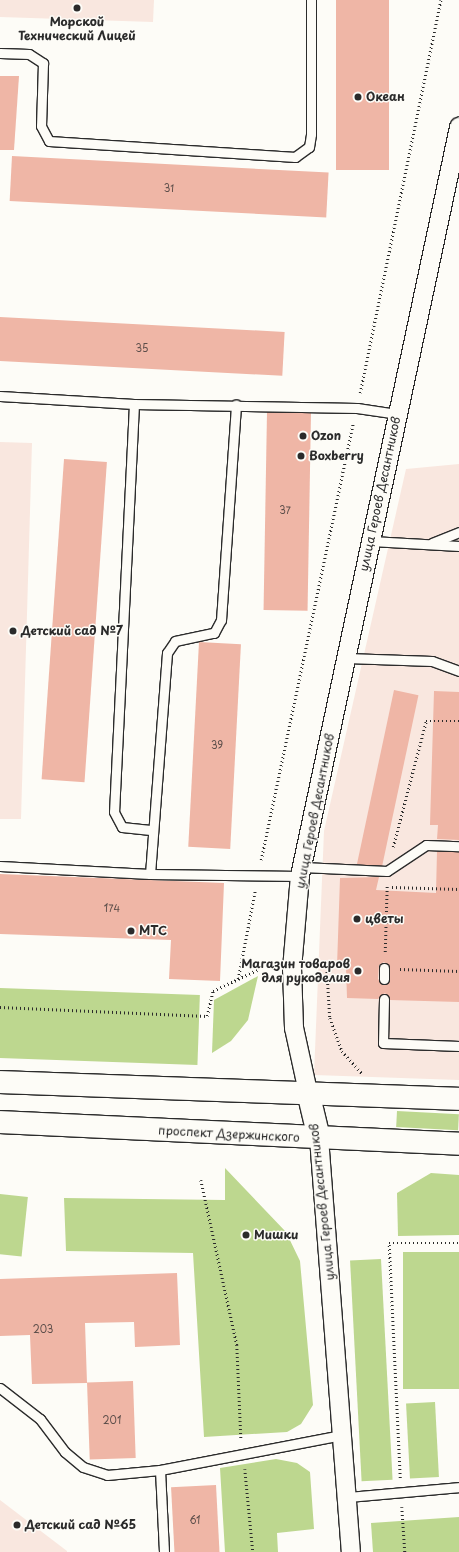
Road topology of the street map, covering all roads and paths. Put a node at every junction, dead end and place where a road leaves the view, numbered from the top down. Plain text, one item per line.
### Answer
1 (311, 0) edge
2 (441, 0) edge
3 (0, 53) edge
4 (459, 127) edge
5 (0, 396) edge
6 (134, 404) junction
7 (236, 405) junction
8 (356, 408) junction
9 (397, 414) junction
10 (459, 532) edge
11 (371, 541) junction
12 (429, 544) junction
13 (459, 546) edge
14 (346, 658) junction
15 (459, 671) edge
16 (459, 721) edge
17 (153, 830) junction
18 (459, 846) edge
19 (0, 866) edge
20 (387, 871) junction
21 (301, 872) junction
22 (150, 874) junction
23 (258, 874) junction
24 (387, 886) junction
25 (459, 889) edge
26 (327, 968) dead end
27 (384, 968) junction
28 (257, 970) dead end
29 (459, 971) edge
30 (238, 979) junction
31 (384, 979) dead end
32 (384, 999) dead end
33 (0, 1008) edge
34 (459, 1046) edge
35 (368, 1074) dead end
36 (0, 1082) edge
37 (308, 1092) junction
38 (459, 1099) edge
39 (0, 1122) edge
40 (319, 1138) junction
41 (459, 1144) edge
42 (201, 1180) dead end
43 (459, 1243) edge
44 (0, 1388) edge
45 (342, 1436) junction
46 (243, 1454) junction
47 (160, 1470) junction
48 (459, 1487) edge
49 (401, 1492) junction
50 (347, 1497) junction
51 (164, 1552) edge
52 (253, 1552) edge
53 (351, 1552) edge
54 (405, 1552) edge

1 - 3 lane
2 - 8 path
4 - 9 street, улица Героев Десантников
5 - 6 lane
6 - 7 lane
6 - 17 lane
7 - 8 lane
7 - 17 lane
8 - 9 lane
8 - 23 path
9 - 11 street, улица Героев Десантников
10 - 12 lane
11 - 12 lane
11 - 14 street, улица Героев Десантников
12 - 13 lane
14 - 15 lane
14 - 21 street, улица Героев Десантников
16 - 20 path
17 - 22 lane
18 - 20 lane
19 - 22 lane
20 - 21 lane
20 - 24 path
21 - 23 lane
21 - 37 street, улица Героев Десантников
22 - 23 lane
23 - 30 path
24 - 25 path
24 - 27 path
26 - 35 path
27 - 29 path
27 - 31 lane
28 - 30 path
30 - 33 path
32 - 34 lane
36 - 37 street
37 - 38 street
37 - 40 street, улица Героев Десантников
39 - 40 street, проспект Дзержинского
40 - 41 street, проспект Дзержинского
40 - 45 street, улица Героев Десантников
42 - 46 path
43 - 49 path
44 - 47 lane
45 - 46 lane
45 - 50 street, улица Героев Десантников
46 - 47 lane
46 - 52 path
47 - 51 lane
48 - 49 lane
49 - 50 lane
49 - 54 path
50 - 53 street, улица Героев Десантников

